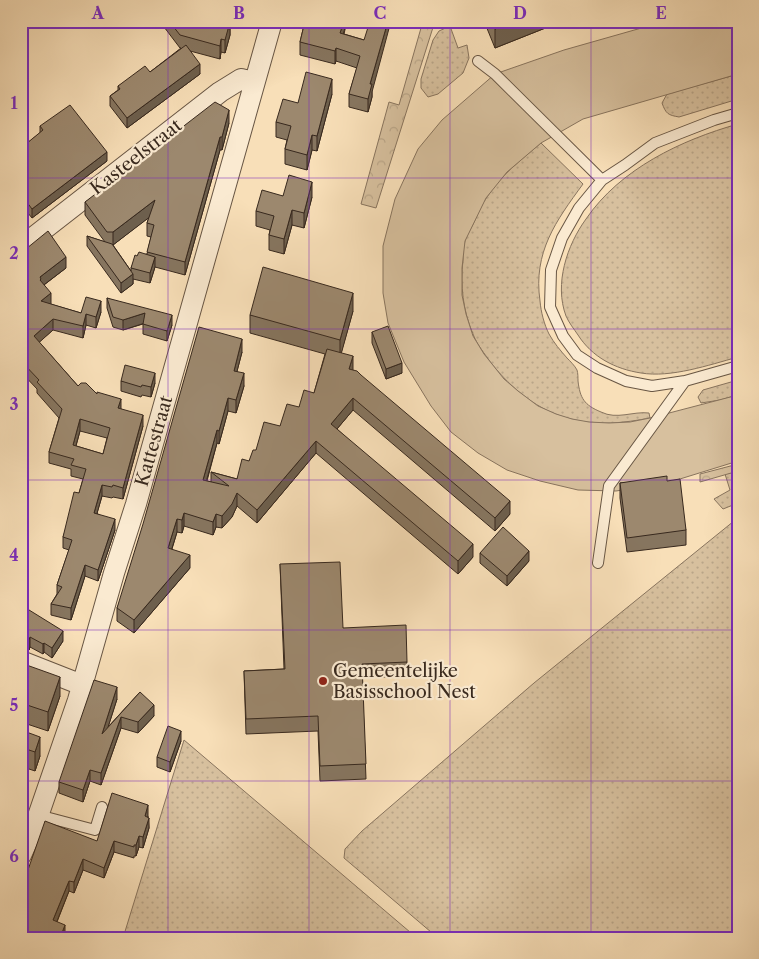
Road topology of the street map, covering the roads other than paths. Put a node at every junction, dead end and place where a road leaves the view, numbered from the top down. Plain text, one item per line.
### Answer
1 (272, 21) edge
2 (478, 61) dead end
3 (254, 82) junction
4 (738, 113) edge
5 (602, 180) junction
6 (21, 247) edge
7 (738, 366) edge
8 (685, 381) junction
9 (598, 563) dead end
10 (21, 661) edge
11 (82, 685) junction
12 (102, 807) dead end
13 (38, 815) junction
14 (21, 855) edge

1 - 3 street, Kattestraat
2 - 5 lane
3 - 6 street, Kasteelstraat
3 - 11 street, Kattestraat
4 - 5 lane
5 - 8 lane
7 - 8 lane
8 - 9 lane
10 - 11 street
11 - 13 street, Kattestraat
12 - 13 lane
13 - 14 street, Kattestraat

